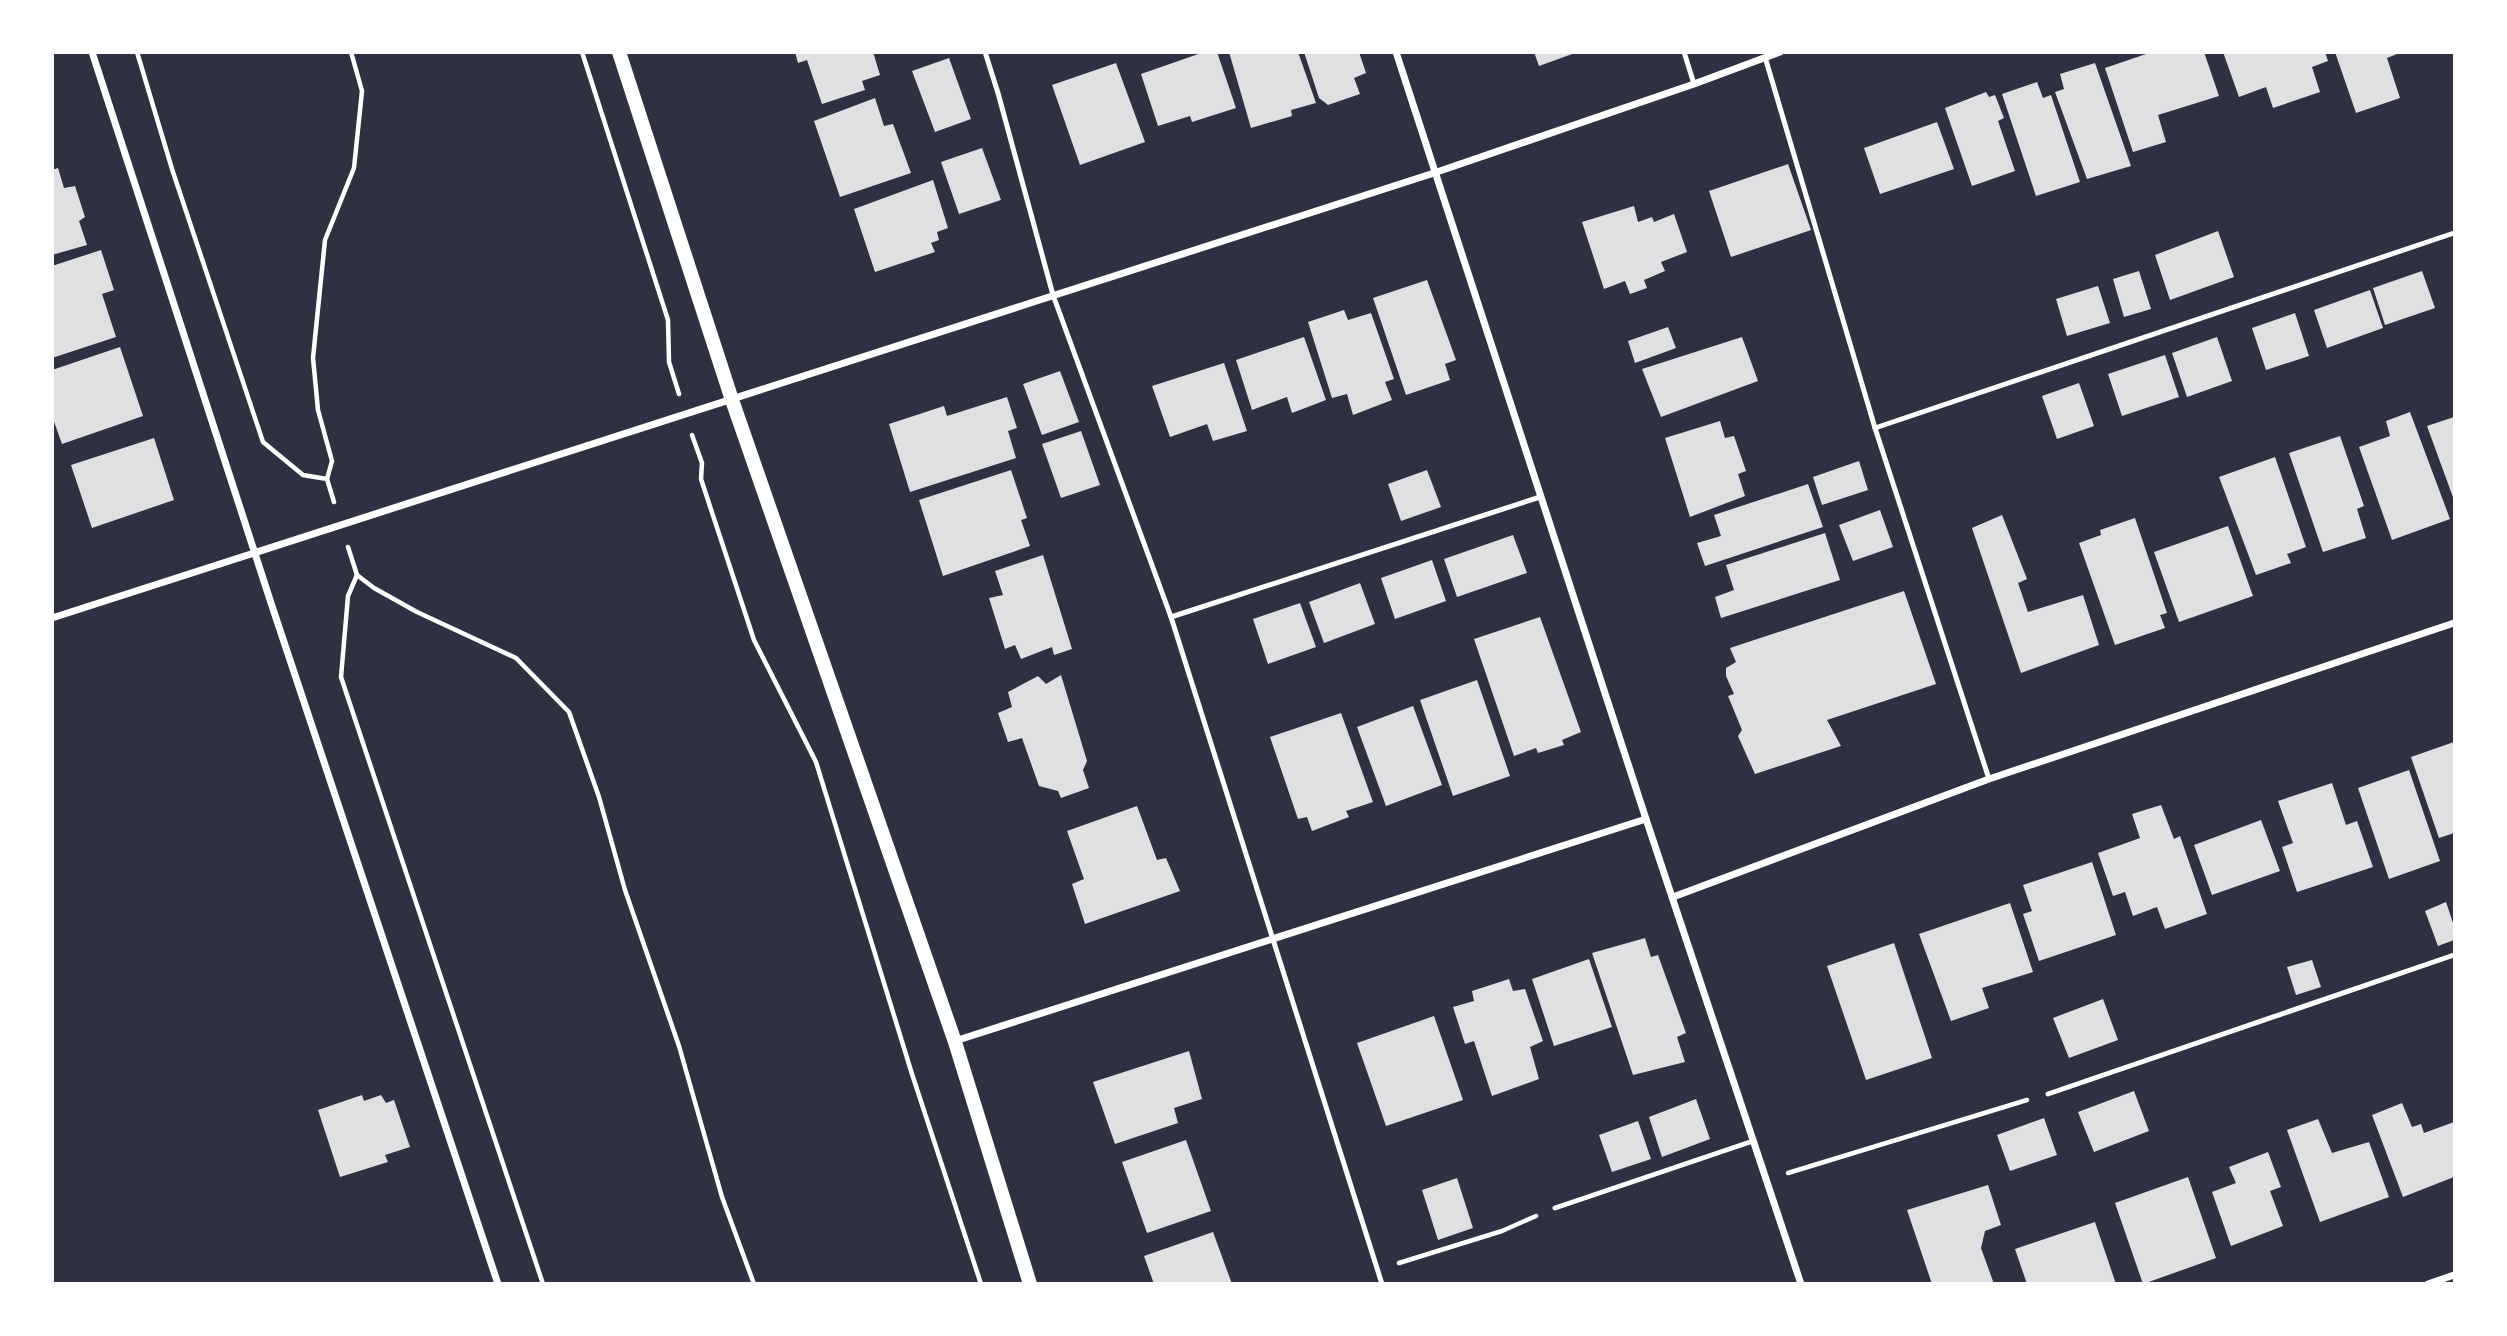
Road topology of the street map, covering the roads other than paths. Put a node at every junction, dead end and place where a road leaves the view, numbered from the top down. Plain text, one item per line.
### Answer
1 (92, 52) edge
2 (620, 52) edge
3 (985, 52) edge
4 (1396, 52) edge
5 (1684, 52) edge
6 (1780, 52) edge
7 (1765, 57) junction
8 (1694, 85) junction
9 (1434, 173) junction
10 (2455, 233) edge
11 (1053, 295) junction
12 (732, 400) junction
13 (1875, 428) junction
14 (1540, 497) junction
15 (255, 553) junction
16 (1171, 617) junction
17 (52, 618) edge
18 (2455, 623) edge
19 (1989, 779) junction
20 (1646, 819) junction
21 (1672, 897) junction
22 (1271, 938) junction
23 (2455, 955) edge
24 (955, 1042) junction
25 (2048, 1094) road end
26 (1753, 1142) junction
27 (1555, 1208) road end
28 (2455, 1275) edge
29 (498, 1283) edge
30 (1030, 1283) edge
31 (1382, 1283) edge
32 (1801, 1283) edge
33 (2428, 1283) edge

1 - 15 street
2 - 12 main road
3 - 11 lane
4 - 9 street
5 - 8 lane
6 - 7 street
7 - 8 street
7 - 13 lane
8 - 9 street
9 - 11 street
9 - 14 street
10 - 13 lane
11 - 12 street
11 - 16 lane
12 - 15 street
12 - 24 main road
13 - 19 lane
14 - 16 lane
14 - 20 street
15 - 17 street
15 - 29 street
16 - 22 lane
18 - 19 street
19 - 21 street
20 - 21 street
20 - 22 street
21 - 26 street
22 - 24 street
22 - 31 lane
23 - 25 lane
24 - 30 main road
26 - 27 lane
26 - 32 street
28 - 33 street

